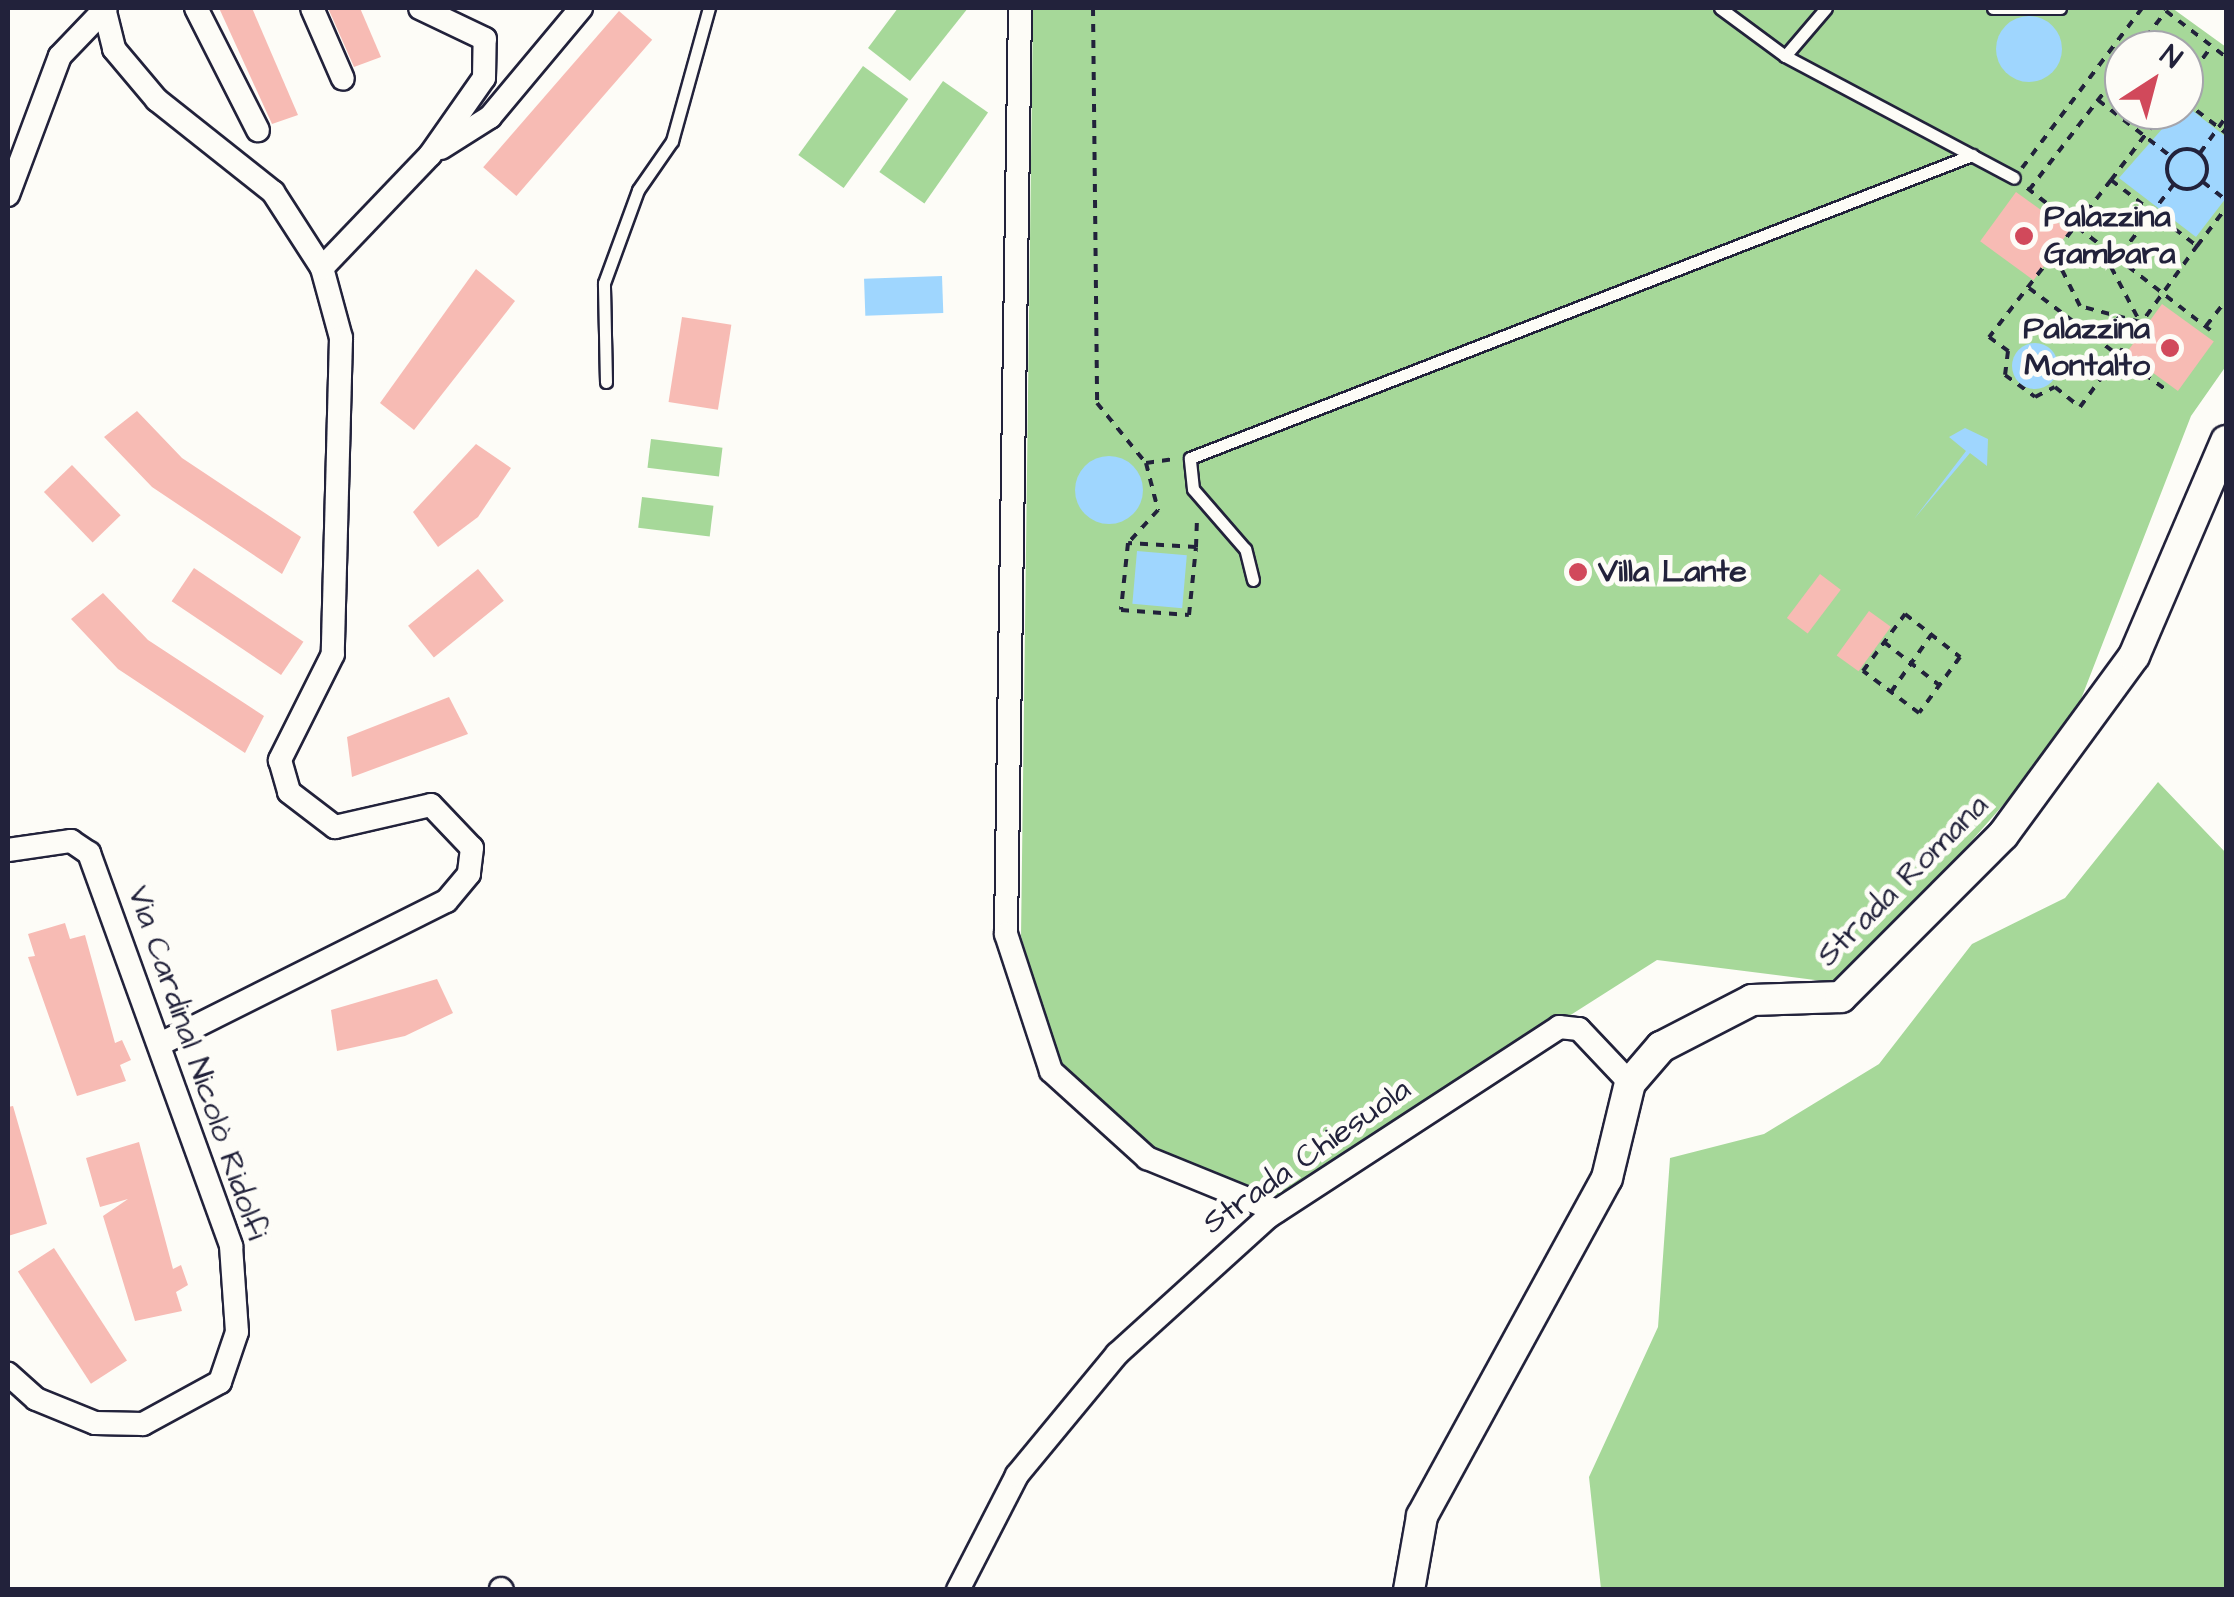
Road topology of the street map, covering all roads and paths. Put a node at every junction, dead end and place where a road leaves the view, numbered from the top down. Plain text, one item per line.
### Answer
1 (196, 8) edge
2 (312, 8) edge
3 (420, 8) edge
4 (581, 8) edge
5 (709, 8) edge
6 (1020, 8) edge
7 (1093, 8) edge
8 (1720, 8) edge
9 (1826, 8) edge
10 (1993, 8) edge
11 (2060, 8) edge
12 (2142, 8) edge
13 (105, 10) edge
14 (2151, 30) edge
15 (2192, 30) edge
16 (2204, 40) edge
17 (2212, 46) junction
18 (1785, 56) junction
19 (2204, 57) edge
20 (2226, 57) edge
21 (343, 79) dead end
22 (2104, 92) edge
23 (2098, 100) junction
24 (2204, 116) edge
25 (2226, 117) edge
26 (2218, 127) junction
27 (258, 130) dead end
28 (2149, 130) edge
29 (2226, 133) edge
30 (2144, 136) junction
31 (2200, 153) junction
32 (1972, 154) junction
33 (430, 155) junction
34 (2171, 156) junction
35 (2014, 178) junction
36 (2110, 180) junction
37 (2203, 182) junction
38 (2174, 184) junction
39 (2029, 190) junction
40 (8, 194) edge
41 (2226, 200) edge
42 (2226, 208) edge
43 (2153, 212) junction
44 (2075, 225) junction
45 (2197, 246) junction
46 (2054, 254) junction
47 (2118, 258) junction
48 (2111, 266) junction
49 (322, 268) junction
50 (2028, 288) junction
51 (2162, 292) junction
52 (2226, 300) edge
53 (2080, 306) junction
54 (2071, 320) junction
55 (2140, 322) junction
56 (2206, 326) junction
57 (2214, 332) dead end
58 (2118, 355) junction
59 (606, 382) dead end
60 (2168, 391) dead end
61 (2226, 440) edge
62 (1190, 458) junction
63 (1146, 463) junction
64 (1128, 542) junction
65 (1253, 580) dead end
66 (1931, 635) junction
67 (1884, 642) junction
68 (1912, 663) junction
69 (1940, 685) junction
70 (1891, 692) junction
71 (8, 850) edge
72 (160, 1044) junction
73 (1630, 1083) junction
74 (1278, 1211) junction
75 (8, 1374) edge
76 (958, 1590) edge
77 (1409, 1590) edge

1 - 27 street
2 - 21 street
3 - 33 street
4 - 33 street
5 - 59 lane
6 - 74 street
7 - 63 path
8 - 18 lane
9 - 18 lane
10 - 11 lane
12 - 35 path
13 - 40 street
13 - 49 street
14 - 15 path
16 - 17 path
17 - 19 path
17 - 20 path
18 - 32 lane
22 - 23 path
23 - 30 path
23 - 39 path
24 - 26 path
25 - 26 path
26 - 29 path
26 - 31 path
28 - 30 path
30 - 34 path
30 - 36 path
31 - 34 path
31 - 37 path
32 - 35 lane
32 - 62 lane
33 - 49 street
34 - 38 path
35 - 39 path
36 - 43 path
36 - 44 path
37 - 38 path
37 - 41 path
38 - 43 path
39 - 44 path
42 - 45 path
43 - 45 path
43 - 47 path
44 - 46 path
44 - 47 path
45 - 51 path
46 - 48 path
46 - 50 path
46 - 53 path
47 - 48 path
47 - 51 path
48 - 55 path
49 - 72 street
50 - 54 path
50 - 58 path
51 - 55 path
51 - 56 path
52 - 56 path
53 - 54 path
53 - 55 path
54 - 58 path
55 - 58 path
56 - 57 path
58 - 60 path
61 - 73 street, Strada Romana
62 - 63 path
62 - 65 lane
63 - 64 path
64 - 64 path
66 - 67 path
66 - 68 path
66 - 69 path
67 - 68 path
67 - 70 path
68 - 69 path
68 - 70 path
69 - 70 path
71 - 72 street, Via Cardinal Nicolò Ridolfi
72 - 75 street, Via Cardinal Nicolò Ridolfi
73 - 74 street, Strada Chiesuola
73 - 77 street, Strada Romana
74 - 76 street, Strada Chiesuola

